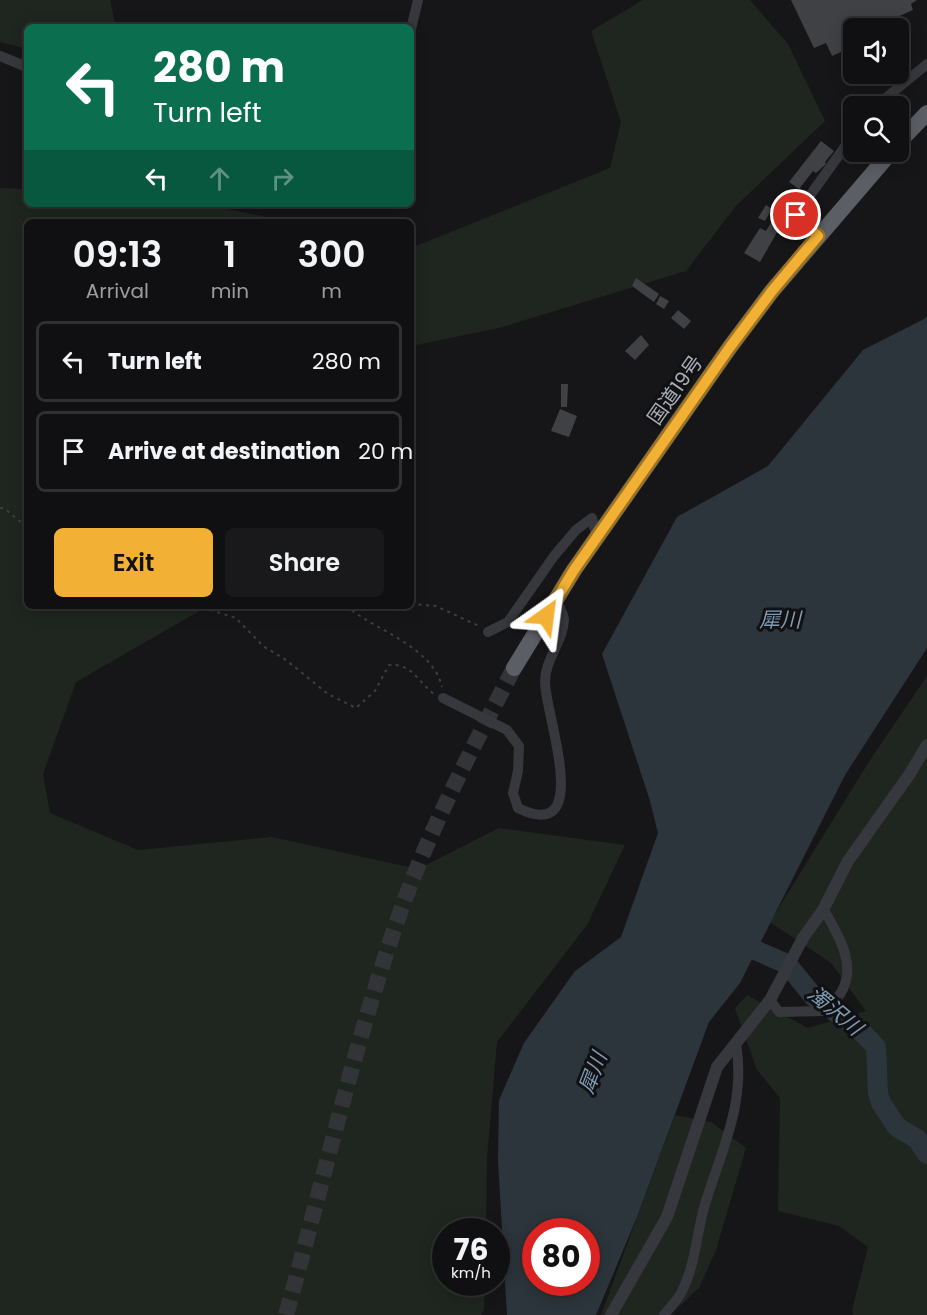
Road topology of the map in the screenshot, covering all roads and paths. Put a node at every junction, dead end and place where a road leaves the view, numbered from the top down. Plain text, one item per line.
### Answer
1 (418, 0) edge
2 (412, 24) edge
3 (0, 56) edge
4 (927, 64) edge
5 (24, 66) edge
6 (888, 96) edge
7 (927, 113) edge
8 (909, 132) edge
9 (843, 149) edge
10 (881, 162) edge
11 (818, 236) junction
12 (0, 508) edge
13 (24, 524) edge
14 (597, 538) junction
15 (556, 598) junction
16 (414, 604) edge
17 (207, 609) edge
18 (351, 609) edge
19 (488, 632) joint
20 (514, 668) tunnel mouth
21 (443, 698) junction
22 (927, 745) edge
23 (823, 910) junction
24 (770, 1000) junction
25 (736, 1043) junction
26 (611, 1315) edge
27 (664, 1315) edge

1 - 2 street
3 - 5 street
4 - 6 street
7 - 8 highway
9 - 11 street
10 - 11 highway, 国道19号
11 - 14 highway, 国道19号
12 - 13 path
14 - 15 highway, 国道19号
14 - 19 street
15 - 20 highway, 国道19号
15 - 21 street
16 - 19 path
17 - 21 path
18 - 21 path
22 - 23 street
23 - 24 street
23 - 24 street
24 - 25 street
25 - 26 street
25 - 27 street

